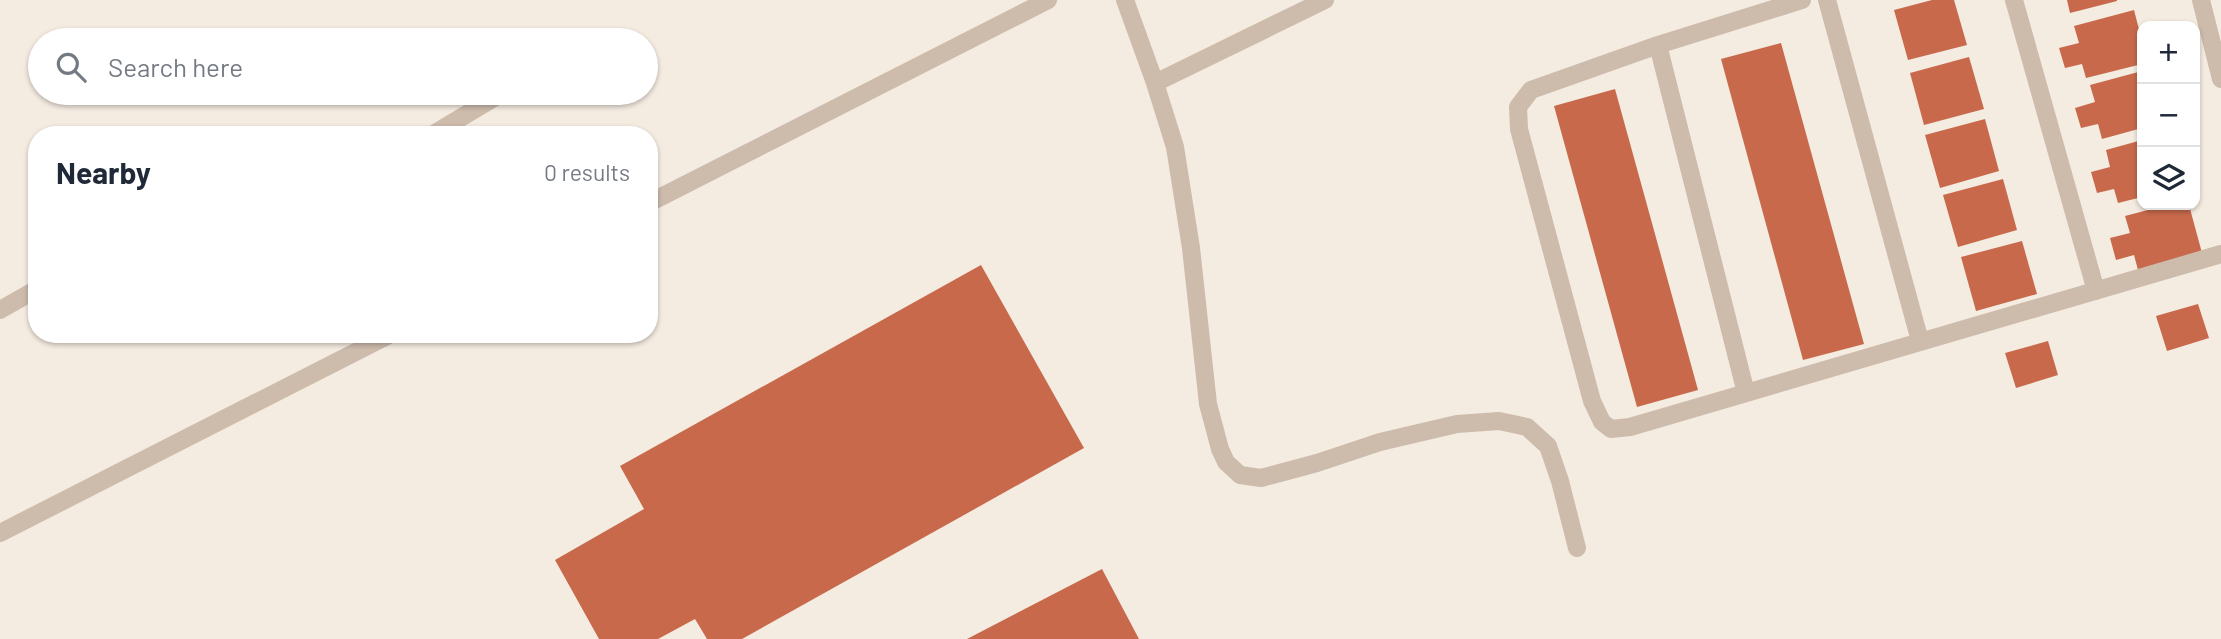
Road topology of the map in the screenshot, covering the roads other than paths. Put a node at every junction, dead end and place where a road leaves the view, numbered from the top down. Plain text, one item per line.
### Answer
1 (1048, 0) edge
2 (1125, 0) edge
3 (1325, 0) edge
4 (1802, 0) edge
5 (1827, 0) edge
6 (2014, 0) edge
7 (2202, 0) edge
8 (1658, 45) junction
9 (2221, 79) edge
10 (1155, 83) junction
11 (482, 105) edge
12 (447, 126) edge
13 (658, 198) edge
14 (2221, 254) edge
15 (2096, 291) junction
16 (28, 294) edge
17 (0, 310) edge
18 (1920, 341) junction
19 (373, 343) edge
20 (1746, 393) junction
21 (0, 533) edge
22 (1577, 548) dead end

1 - 13 street
2 - 10 street
3 - 10 street
4 - 8 street
5 - 18 street
6 - 15 street
7 - 9 street
8 - 20 street
8 - 20 street
10 - 22 street
11 - 12 street
14 - 15 street
15 - 18 street
16 - 17 street
18 - 20 street
19 - 21 street

